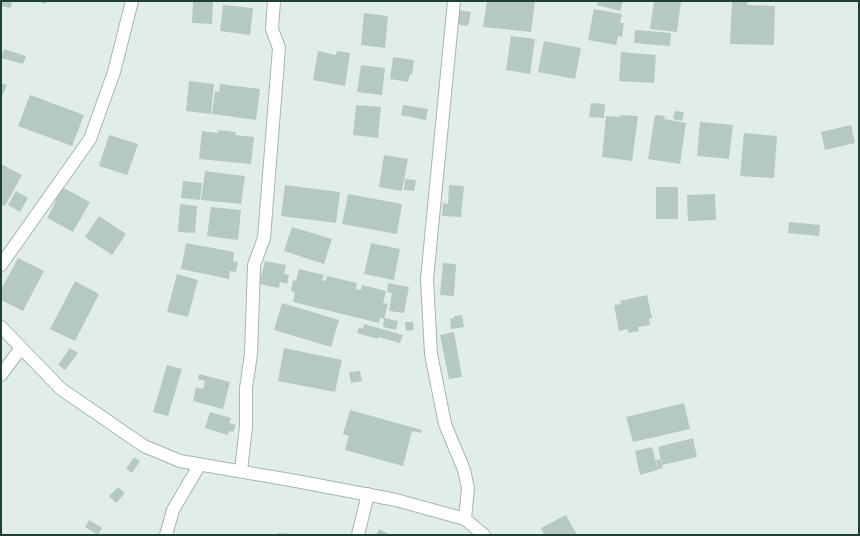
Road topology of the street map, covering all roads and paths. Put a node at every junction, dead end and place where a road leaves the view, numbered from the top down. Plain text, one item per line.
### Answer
1 (132, 1) edge
2 (274, 1) edge
3 (454, 1) edge
4 (1, 265) edge
5 (1, 327) edge
6 (21, 348) junction
7 (1, 375) edge
8 (200, 464) junction
9 (241, 471) junction
10 (368, 494) junction
11 (465, 519) junction
12 (166, 535) edge
13 (358, 535) edge
14 (484, 535) edge

1 - 4 street
2 - 9 street
3 - 11 street
5 - 6 street
6 - 7 street
6 - 8 street
8 - 9 street
8 - 12 street
9 - 10 street
10 - 11 street
10 - 13 street
11 - 14 street

